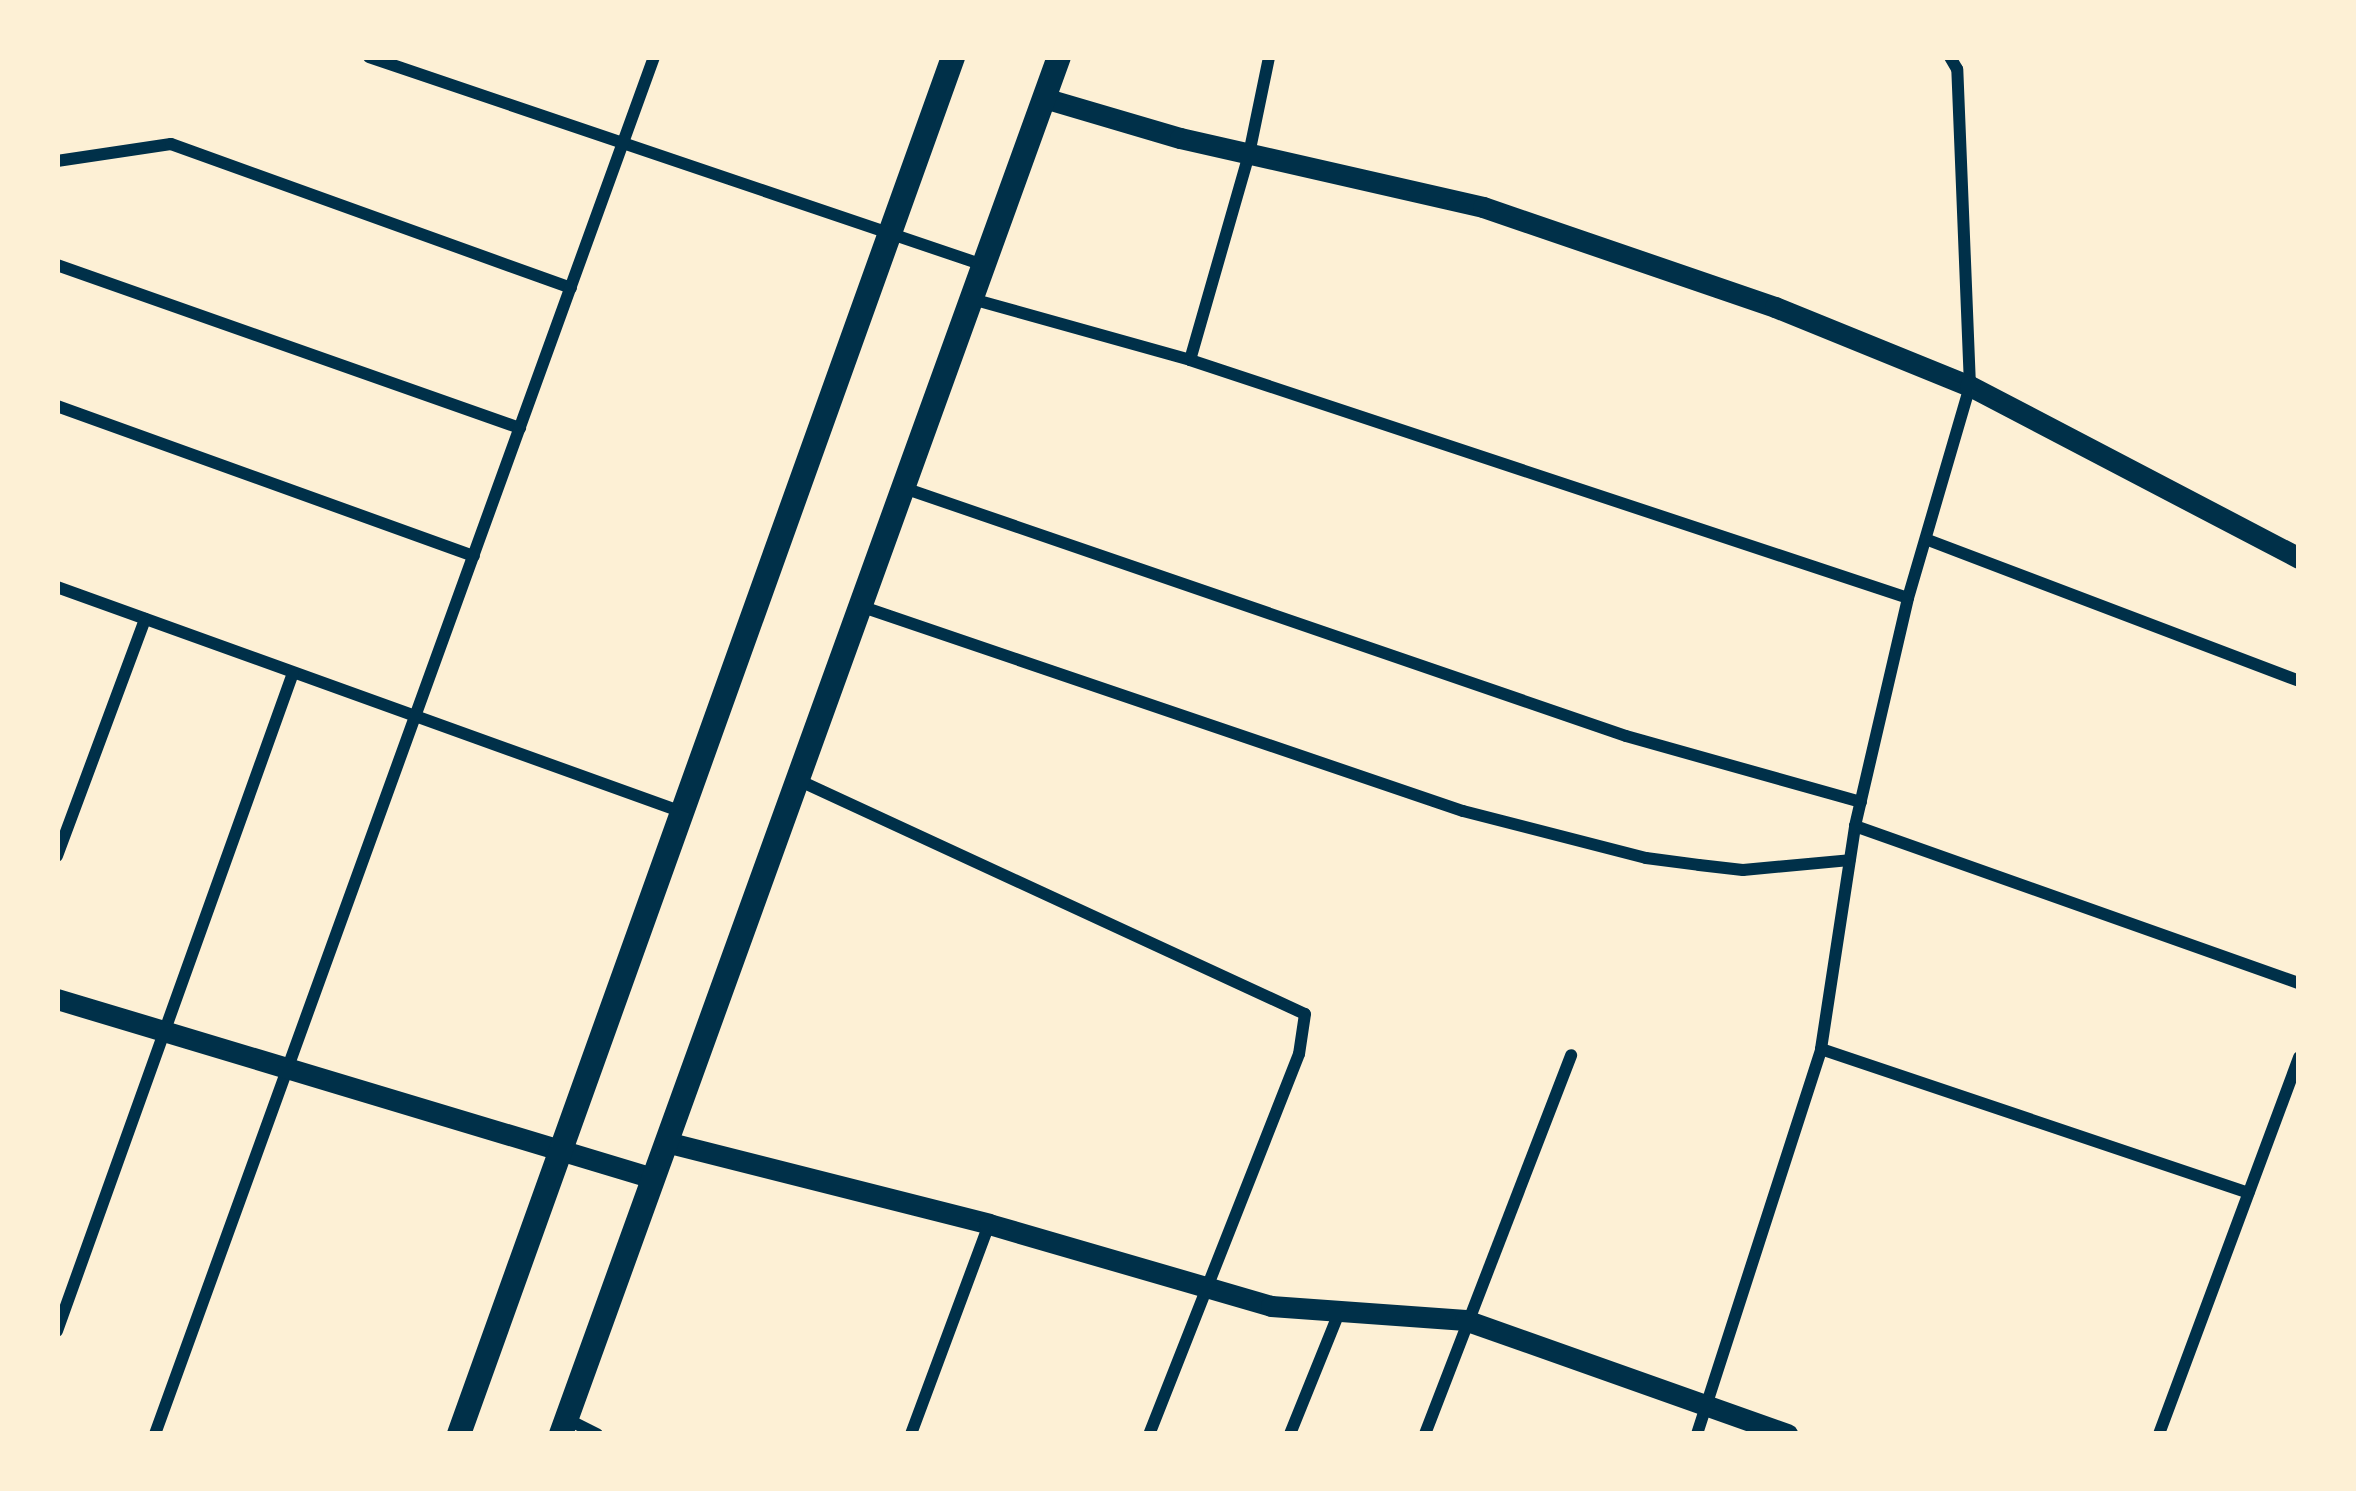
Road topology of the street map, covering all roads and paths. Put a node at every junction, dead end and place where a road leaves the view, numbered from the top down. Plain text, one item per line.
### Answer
1 (369, 57) edge
2 (654, 57) edge
3 (953, 57) edge
4 (1059, 57) edge
5 (1269, 57) edge
6 (1950, 57) edge
7 (1044, 98) junction
8 (623, 142) junction
9 (1249, 154) junction
10 (57, 161) edge
11 (890, 231) junction
12 (57, 265) edge
13 (983, 266) junction
14 (571, 288) junction
15 (971, 299) junction
16 (1190, 360) junction
17 (1970, 386) junction
18 (57, 406) edge
19 (520, 428) junction
20 (903, 488) junction
21 (1928, 540) junction
22 (474, 556) junction
23 (2299, 558) edge
24 (57, 587) edge
25 (1908, 598) junction
26 (860, 606) junction
27 (146, 619) junction
28 (293, 674) junction
29 (2299, 681) edge
30 (415, 718) junction
31 (797, 780) junction
32 (1861, 802) junction
33 (682, 812) junction
34 (1855, 826) junction
35 (57, 856) edge
36 (1850, 860) junction
37 (2299, 983) edge
38 (57, 999) edge
39 (165, 1031) junction
40 (1821, 1049) junction
41 (1571, 1055) dead end
42 (2299, 1057) edge
43 (286, 1072) junction
44 (666, 1142) junction
45 (561, 1150) junction
46 (653, 1178) junction
47 (2248, 1193) junction
48 (988, 1224) junction
49 (1205, 1284) junction
50 (1340, 1309) junction
51 (1465, 1320) junction
52 (57, 1331) edge
53 (1707, 1405) junction
54 (564, 1426) edge
55 (155, 1434) edge
56 (459, 1434) edge
57 (597, 1434) edge
58 (911, 1434) edge
59 (1149, 1434) edge
60 (1290, 1434) edge
61 (1425, 1434) edge
62 (1697, 1434) edge
63 (1787, 1434) edge
64 (2159, 1434) edge

1 - 8 street
2 - 8 street
3 - 11 main road
4 - 7 main road
5 - 9 street
6 - 17 street
7 - 9 street
7 - 13 main road
8 - 11 street
8 - 14 street
9 - 16 street
9 - 17 street
10 - 14 street
11 - 13 street
11 - 33 main road
12 - 19 street
13 - 15 main road
14 - 19 street
15 - 16 street
15 - 20 main road
16 - 25 street
17 - 21 street
17 - 23 street
18 - 22 street
19 - 22 street
20 - 26 main road
20 - 32 street
21 - 25 street
21 - 29 street
22 - 30 street
24 - 27 street
25 - 32 street
26 - 31 main road
26 - 36 street
27 - 28 street
27 - 35 street
28 - 30 street
28 - 39 street
30 - 33 street
30 - 43 street
31 - 44 main road
31 - 49 street
32 - 34 street
33 - 45 main road
34 - 36 street
34 - 37 street
36 - 40 street
38 - 39 street
39 - 43 street
39 - 52 street
40 - 47 street
40 - 53 street
41 - 51 street
42 - 47 street
43 - 45 street
43 - 55 street
44 - 46 main road
44 - 48 street
45 - 46 street
45 - 56 main road
46 - 54 main road
47 - 64 street
48 - 49 street
48 - 58 street
49 - 50 street
49 - 59 street
50 - 51 street
50 - 60 street
51 - 53 street
51 - 61 street
53 - 62 street
53 - 63 street
54 - 57 street

